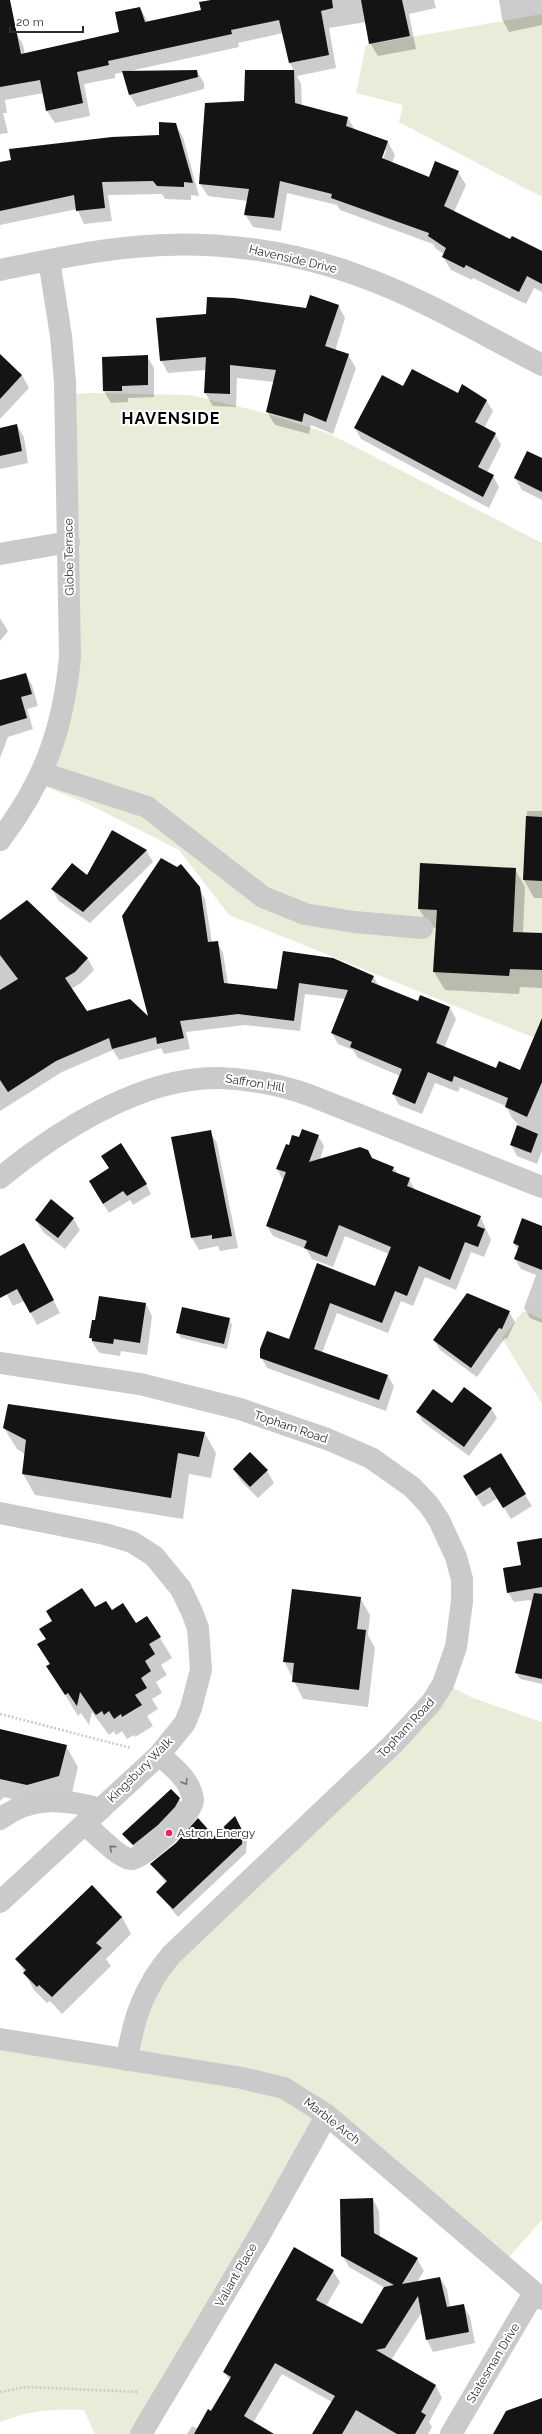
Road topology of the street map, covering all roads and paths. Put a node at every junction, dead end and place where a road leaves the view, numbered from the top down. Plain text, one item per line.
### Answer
1 (49, 260) junction
2 (0, 270) edge
3 (542, 365) edge
4 (69, 542) junction
5 (0, 554) edge
6 (42, 773) junction
7 (0, 840) edge
8 (422, 928) dead end
9 (0, 1178) edge
10 (542, 1187) edge
11 (0, 1363) edge
12 (0, 1513) edge
13 (0, 1714) edge
14 (158, 1755) junction
15 (101, 1809) junction
16 (0, 1819) edge
17 (85, 1824) junction
18 (0, 1902) edge
19 (0, 2039) edge
20 (127, 2060) junction
21 (328, 2115) junction
22 (538, 2296) edge
23 (0, 2392) edge
24 (163, 2397) junction
25 (141, 2434) edge
26 (451, 2434) edge

1 - 2 street, Havenside Drive
1 - 3 street, Havenside Drive
1 - 4 street, Globe Terrace
4 - 5 street
4 - 6 street, Globe Terrace
6 - 7 street, Globe Terrace
6 - 8 street
9 - 10 street, Saffron Hill
11 - 20 street, Topham Road
12 - 14 street, Kingsbury Walk
13 - 14 path
14 - 15 street, Kingsbury Walk
14 -> 17 street
15 - 16 street
15 - 17 street, Kingsbury Walk
17 - 18 street, Kingsbury Walk
19 - 20 street, Marble Arch
20 - 21 street, Marble Arch
21 - 22 street, Marble Arch
21 - 24 street, Valiant Place
22 - 26 street, Statesman Drive
23 - 24 path
24 - 25 street, Valiant Place

